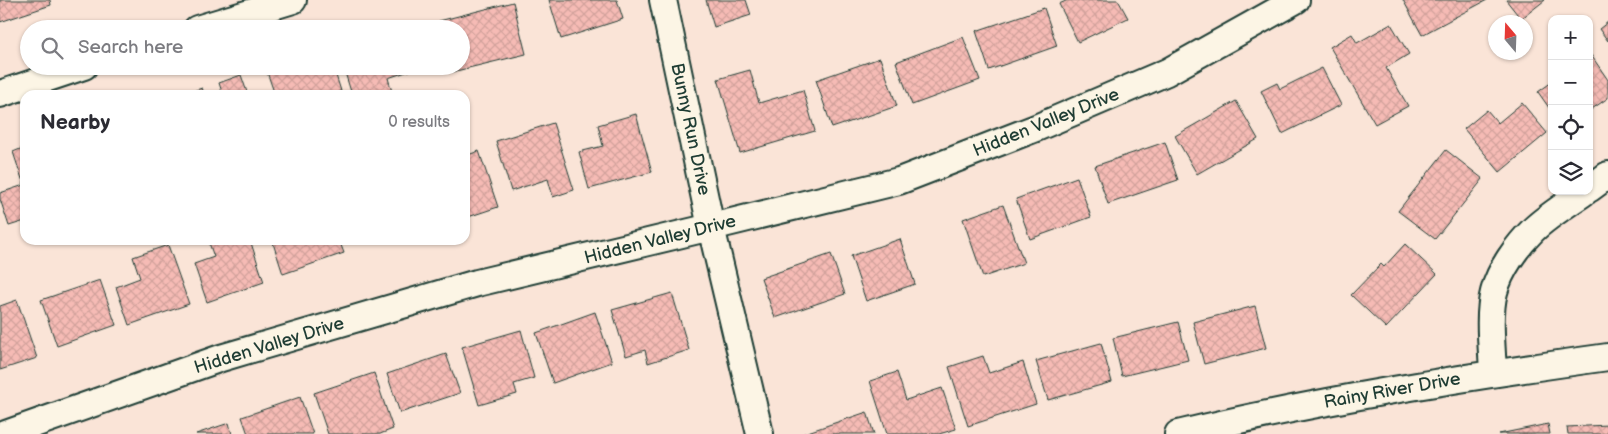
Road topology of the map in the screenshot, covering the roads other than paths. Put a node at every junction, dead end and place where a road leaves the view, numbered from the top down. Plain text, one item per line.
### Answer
1 (293, 0) edge
2 (663, 0) edge
3 (1296, 0) edge
4 (226, 20) edge
5 (57, 75) edge
6 (0, 94) edge
7 (1608, 175) edge
8 (1593, 186) edge
9 (1580, 195) edge
10 (712, 227) junction
11 (1608, 357) edge
12 (1493, 372) junction
13 (6, 434) edge
14 (760, 434) edge
15 (1178, 434) edge

1 - 4 street
2 - 10 street, Bunny Run Drive
3 - 10 street, Hidden Valley Drive
5 - 6 street
7 - 8 street
9 - 12 street
10 - 13 street, Hidden Valley Drive
10 - 14 street, Bunny Run Drive
11 - 12 street, Rainy River Drive
12 - 15 street, Rainy River Drive

